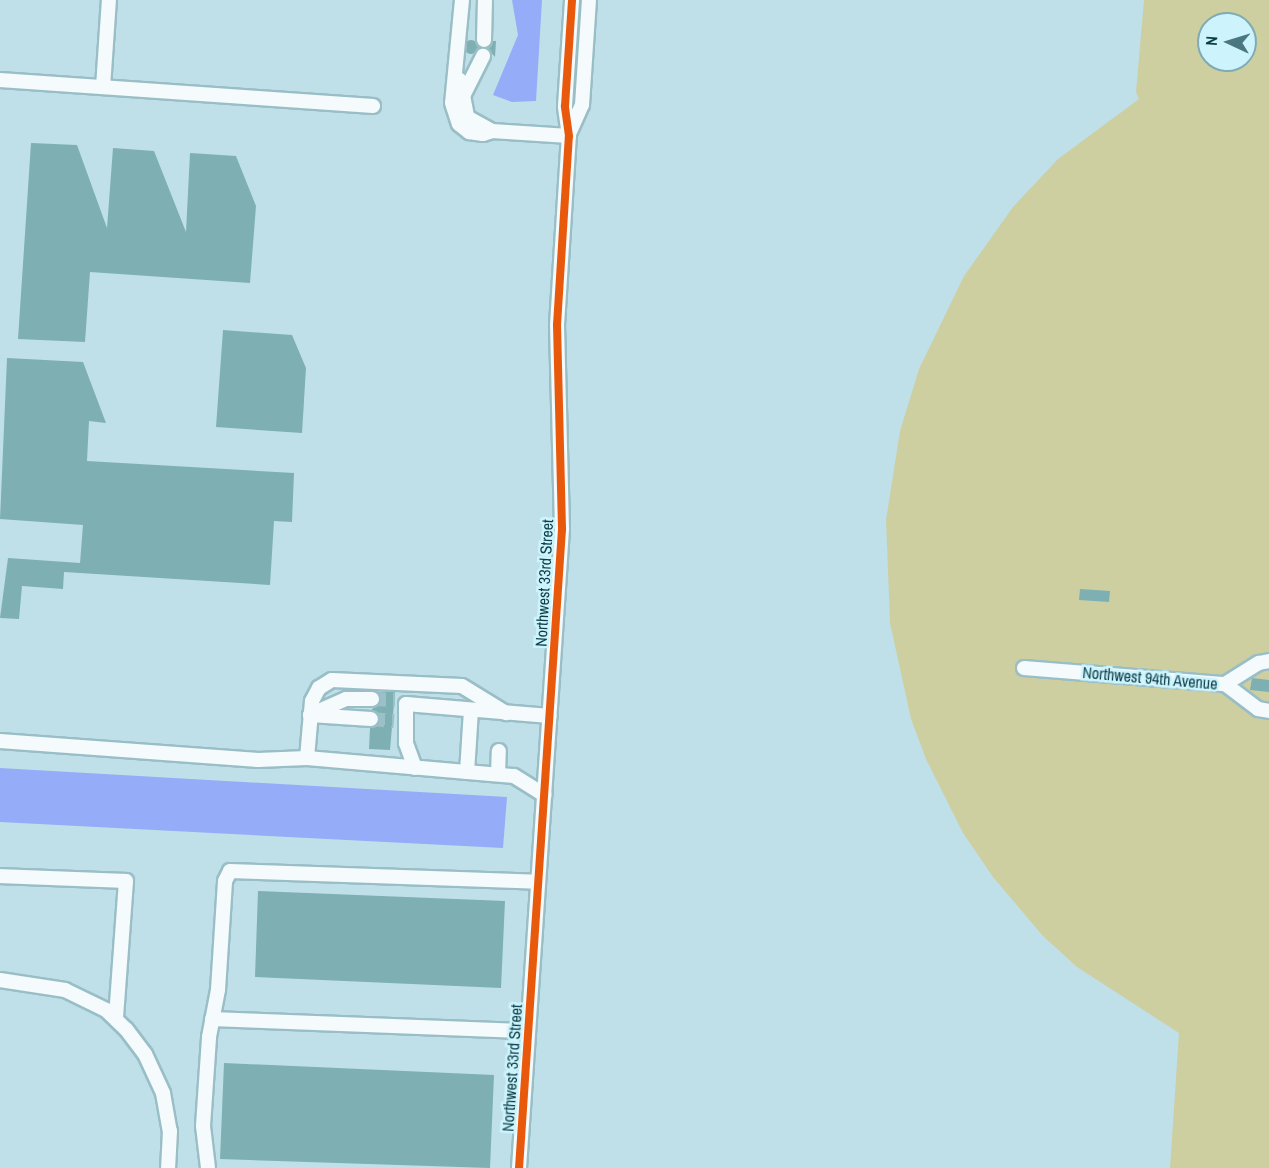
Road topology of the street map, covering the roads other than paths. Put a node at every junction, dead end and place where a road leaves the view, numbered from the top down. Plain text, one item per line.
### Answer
1 (109, 0) edge
2 (572, 0) edge
3 (589, 0) edge
4 (462, 1) edge
5 (485, 2) edge
6 (484, 40) dead end
7 (483, 56) dead end
8 (0, 80) edge
9 (103, 87) junction
10 (462, 101) junction
11 (373, 106) dead end
12 (492, 131) junction
13 (569, 136) junction
14 (1269, 661) edge
15 (1024, 668) dead end
16 (407, 683) junction
17 (1226, 684) junction
18 (372, 699) tunnel mouth
19 (402, 702) junction
20 (471, 710) junction
21 (1269, 711) edge
22 (506, 713) junction
23 (310, 715) junction
24 (550, 716) junction
25 (371, 719) tunnel mouth
26 (0, 741) edge
27 (499, 752) dead end
28 (307, 758) junction
29 (415, 768) junction
30 (467, 772) junction
31 (498, 774) junction
32 (544, 795) junction
33 (0, 876) edge
34 (538, 882) junction
35 (0, 980) edge
36 (116, 1018) junction
37 (212, 1019) junction
38 (528, 1031) junction
39 (168, 1168) edge
40 (208, 1168) edge
41 (519, 1168) edge

1 - 9 street
2 - 13 street, Northwest 33rd Street
3 - 13 street, Northwest 33rd Street
4 - 5 street
4 - 10 street
4 - 12 street
5 - 6 street
7 - 10 street
8 - 9 street
9 - 11 street
10 - 12 street
12 - 13 street
13 - 24 street, Northwest 33rd Street
14 - 17 street
15 - 17 street, Northwest 94th Avenue
16 - 19 street
16 - 22 street
16 - 23 street
17 - 21 street, Northwest 94th Avenue
18 - 23 street
19 - 20 street
19 - 29 street
20 - 22 street
20 - 30 street
22 - 24 street
23 - 25 street
23 - 28 street
24 - 32 street, Northwest 33rd Street
26 - 28 street
27 - 31 street
28 - 29 street
29 - 30 street
30 - 31 street
31 - 32 street
32 - 34 street, Northwest 33rd Street
33 - 36 street
34 - 37 street
34 - 38 street, Northwest 33rd Street
35 - 36 street
36 - 39 street
37 - 38 street
37 - 40 street
38 - 41 street, Northwest 33rd Street

